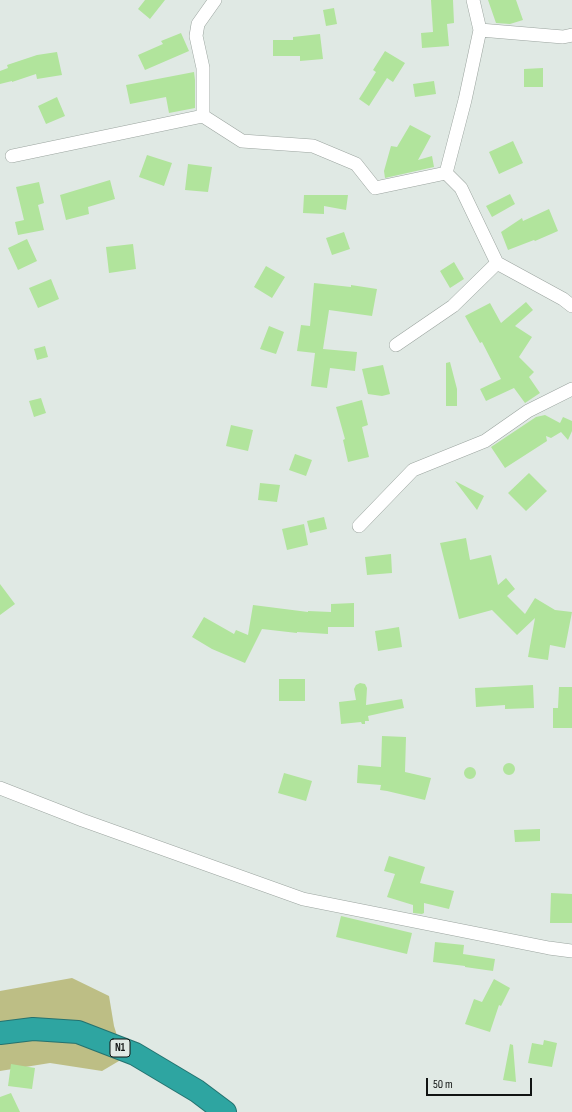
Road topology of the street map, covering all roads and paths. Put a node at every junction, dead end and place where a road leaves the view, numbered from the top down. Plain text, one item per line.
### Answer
1 (215, 0) edge
2 (473, 0) edge
3 (480, 30) junction
4 (572, 36) edge
5 (203, 116) junction
6 (12, 156) dead end
7 (446, 173) junction
8 (497, 263) junction
9 (572, 306) edge
10 (396, 345) dead end
11 (572, 389) edge
12 (359, 526) dead end
13 (0, 788) edge
14 (572, 951) edge
15 (0, 1033) edge
16 (225, 1112) edge

1 - 5 street
2 - 3 street
3 - 4 street
3 - 7 street
5 - 6 street
5 - 7 street
7 - 8 street
8 - 9 street
8 - 10 street
11 - 12 street
13 - 14 street
15 - 16 highway, N1

